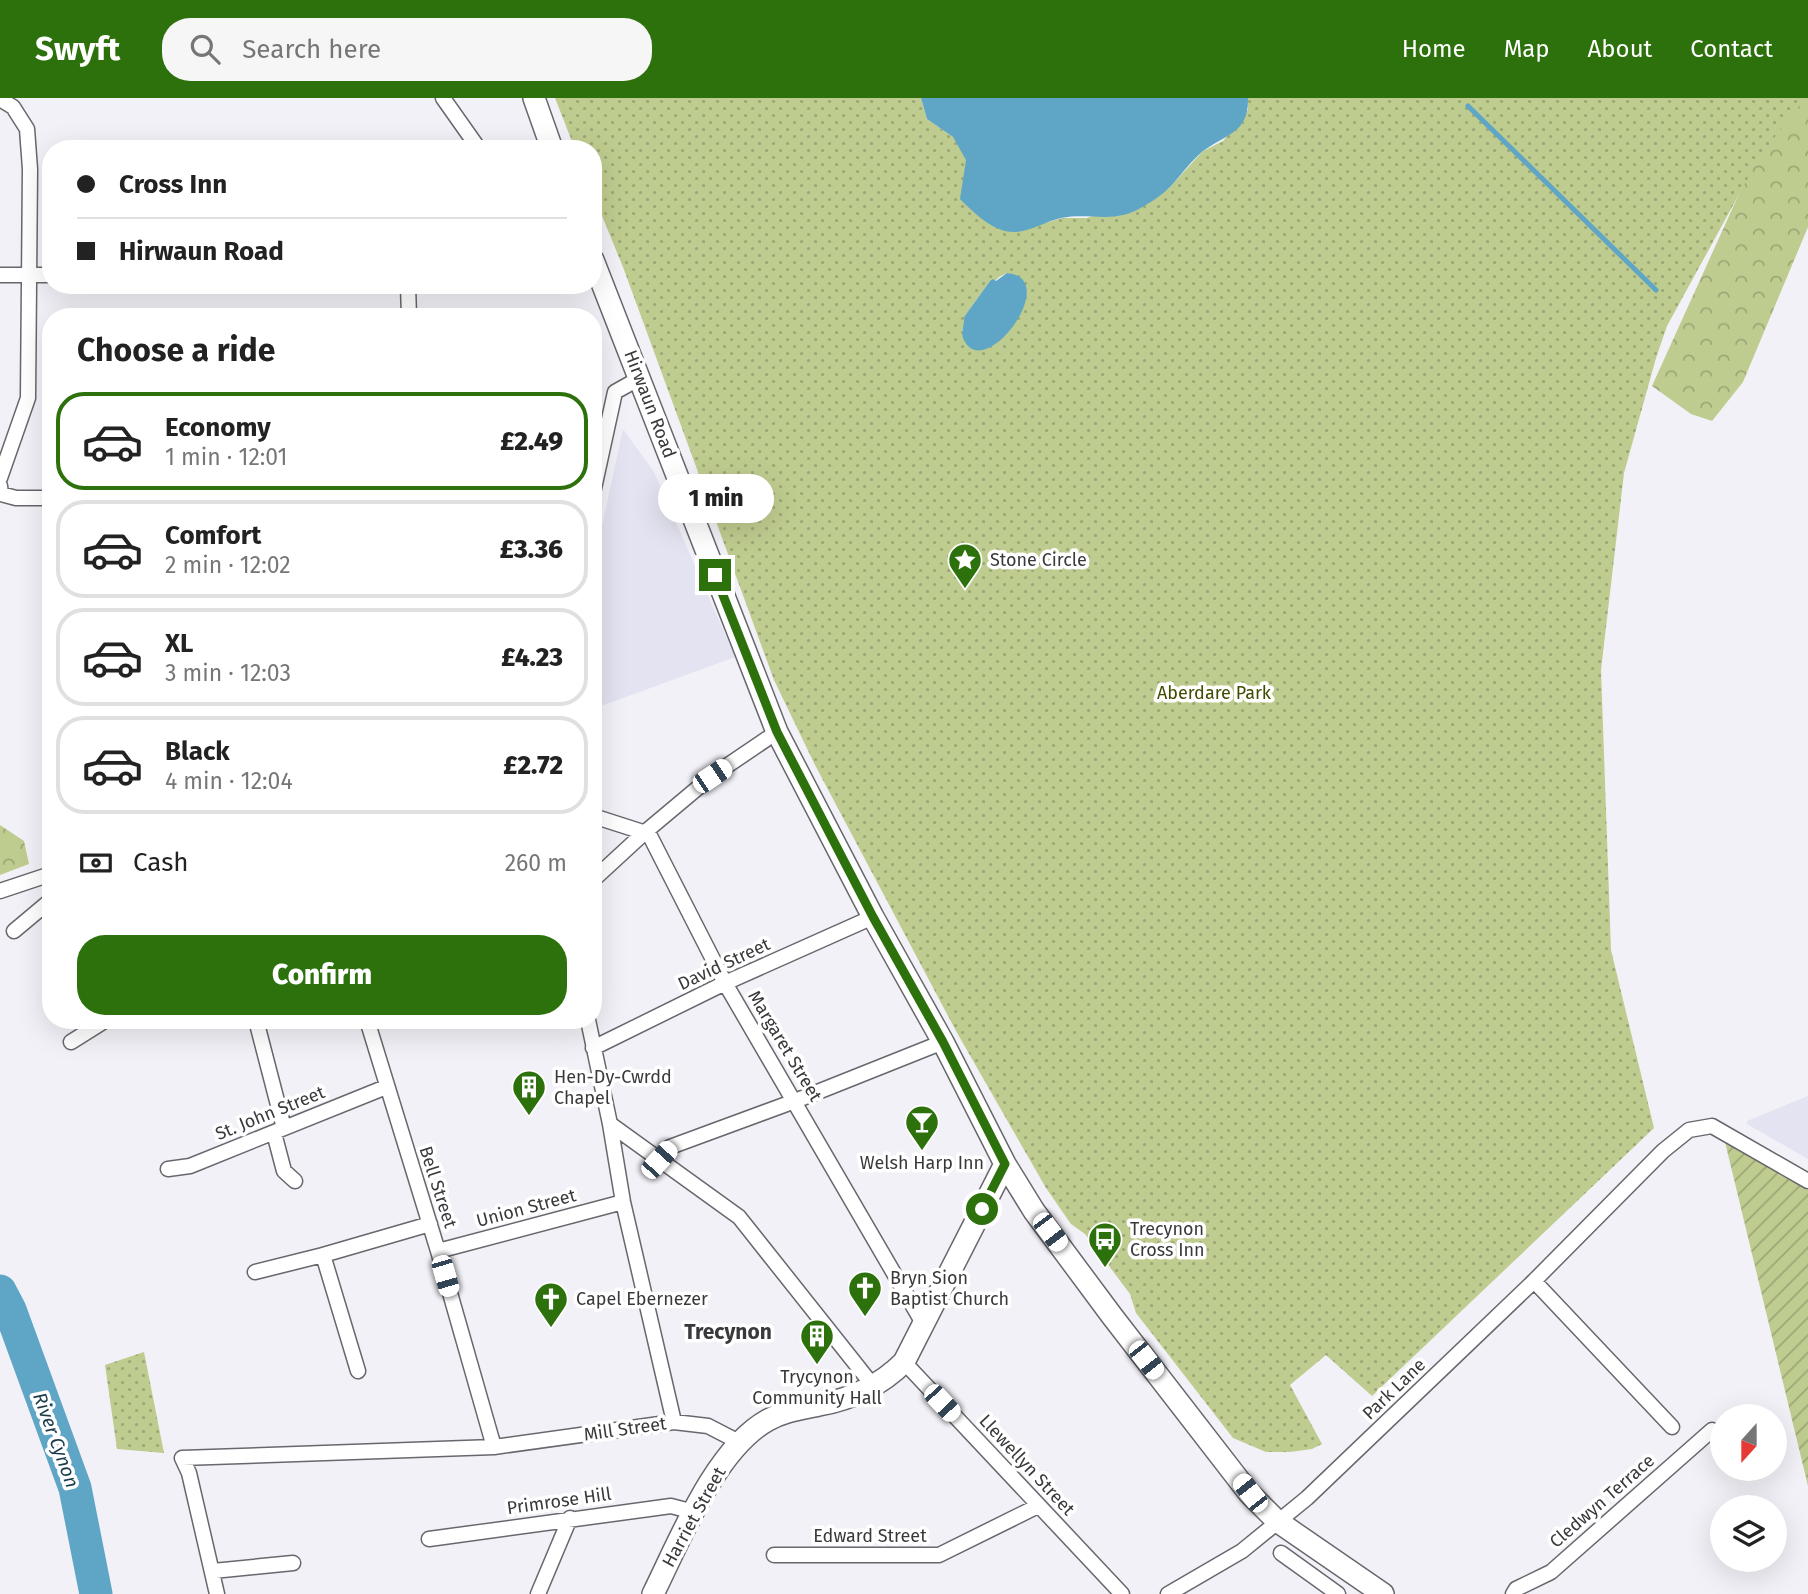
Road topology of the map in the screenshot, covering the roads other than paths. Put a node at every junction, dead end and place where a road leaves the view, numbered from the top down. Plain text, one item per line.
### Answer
1 (443, 98) edge
2 (534, 98) edge
3 (7, 100) edge
4 (473, 140) edge
5 (549, 140) edge
6 (0, 275) edge
7 (30, 275) junction
8 (42, 275) edge
9 (602, 282) edge
10 (640, 377) junction
11 (602, 452) edge
12 (0, 478) edge
13 (0, 486) edge
14 (42, 498) edge
15 (777, 732) junction
16 (602, 819) edge
17 (644, 833) junction
18 (602, 872) edge
19 (42, 877) edge
20 (0, 891) edge
21 (42, 908) edge
22 (873, 917) junction
23 (15, 931) dead end
24 (725, 983) junction
25 (92, 1029) edge
26 (258, 1029) edge
27 (370, 1029) edge
28 (590, 1029) edge
29 (71, 1042) dead end
30 (943, 1042) junction
31 (593, 1048) junction
32 (386, 1087) junction
33 (796, 1101) junction
34 (610, 1124) junction
35 (279, 1130) junction
36 (659, 1160) junction
37 (1005, 1164) junction
38 (168, 1169) dead end
39 (295, 1181) dead end
40 (1808, 1181) edge
41 (623, 1202) junction
42 (430, 1224) junction
43 (438, 1251) junction
44 (323, 1255) junction
45 (255, 1272) dead end
46 (1534, 1282) junction
47 (924, 1325) junction
48 (904, 1362) junction
49 (358, 1371) dead end
50 (874, 1387) junction
51 (674, 1422) junction
52 (1672, 1427) dead end
53 (1710, 1433) edge
54 (739, 1442) junction
55 (494, 1447) junction
56 (1038, 1506) junction
57 (694, 1512) junction
58 (570, 1518) junction
59 (1278, 1521) junction
60 (429, 1539) dead end
61 (1281, 1553) dead end
62 (774, 1555) dead end
63 (293, 1563) dead end
64 (1343, 1567) junction
65 (213, 1572) junction
66 (1334, 1592) edge
67 (217, 1594) edge
68 (538, 1594) edge
69 (653, 1594) edge
70 (1122, 1594) edge
71 (1168, 1594) edge
72 (1383, 1594) edge
73 (1513, 1594) edge

1 - 4 street
2 - 5 main road
3 - 7 street
6 - 7 street
7 - 8 street
7 - 12 street
9 - 10 main road, Hirwaun Road
10 - 11 street
10 - 15 main road, Hirwaun Road
13 - 14 street
15 - 17 street
15 - 22 main road, Hirwaun Road
16 - 17 street
17 - 18 street
17 - 24 street, Margaret Street
19 - 20 street
21 - 23 street
22 - 24 street, David Street
22 - 30 main road, Hirwaun Road
24 - 31 street, David Street
24 - 33 street, Margaret Street
25 - 29 street
26 - 35 street
27 - 32 street, Bell Street
28 - 31 street
30 - 33 street
30 - 37 main road, Hirwaun Road
31 - 34 street
32 - 35 street, St. John Street
32 - 42 street, Bell Street
33 - 36 street
33 - 47 street, Margaret Street
34 - 36 street
34 - 41 street
35 - 38 street, St. John Street
35 - 39 street
36 - 50 street
37 - 47 main road
37 - 59 main road, Hirwaun Road
40 - 46 street, Park Lane
41 - 43 street, Union Street
41 - 51 street
42 - 43 street, Bell Street
42 - 44 street
43 - 55 street, Bell Street
44 - 45 street
44 - 49 street
46 - 52 street
46 - 59 street, Park Lane
47 - 48 main road
48 - 50 main road
48 - 56 street, Llewellyn Street
50 - 54 main road
51 - 54 street, Mill Street
51 - 55 street, Mill Street
53 - 73 street, Cledwyn Terrace
54 - 57 main road, Harriet Street
55 - 65 street, Mill Street
56 - 62 street, Edward Street
56 - 70 street, Llewellyn Street
57 - 58 street, Primrose Hill
57 - 69 main road, Harriet Street
58 - 60 street, Primrose Hill
58 - 68 street
59 - 64 main road, Hirwaun Road
59 - 71 street, Park Lane
61 - 66 street
63 - 65 street
64 - 66 street
64 - 72 main road, Hirwaun Road
65 - 67 street

